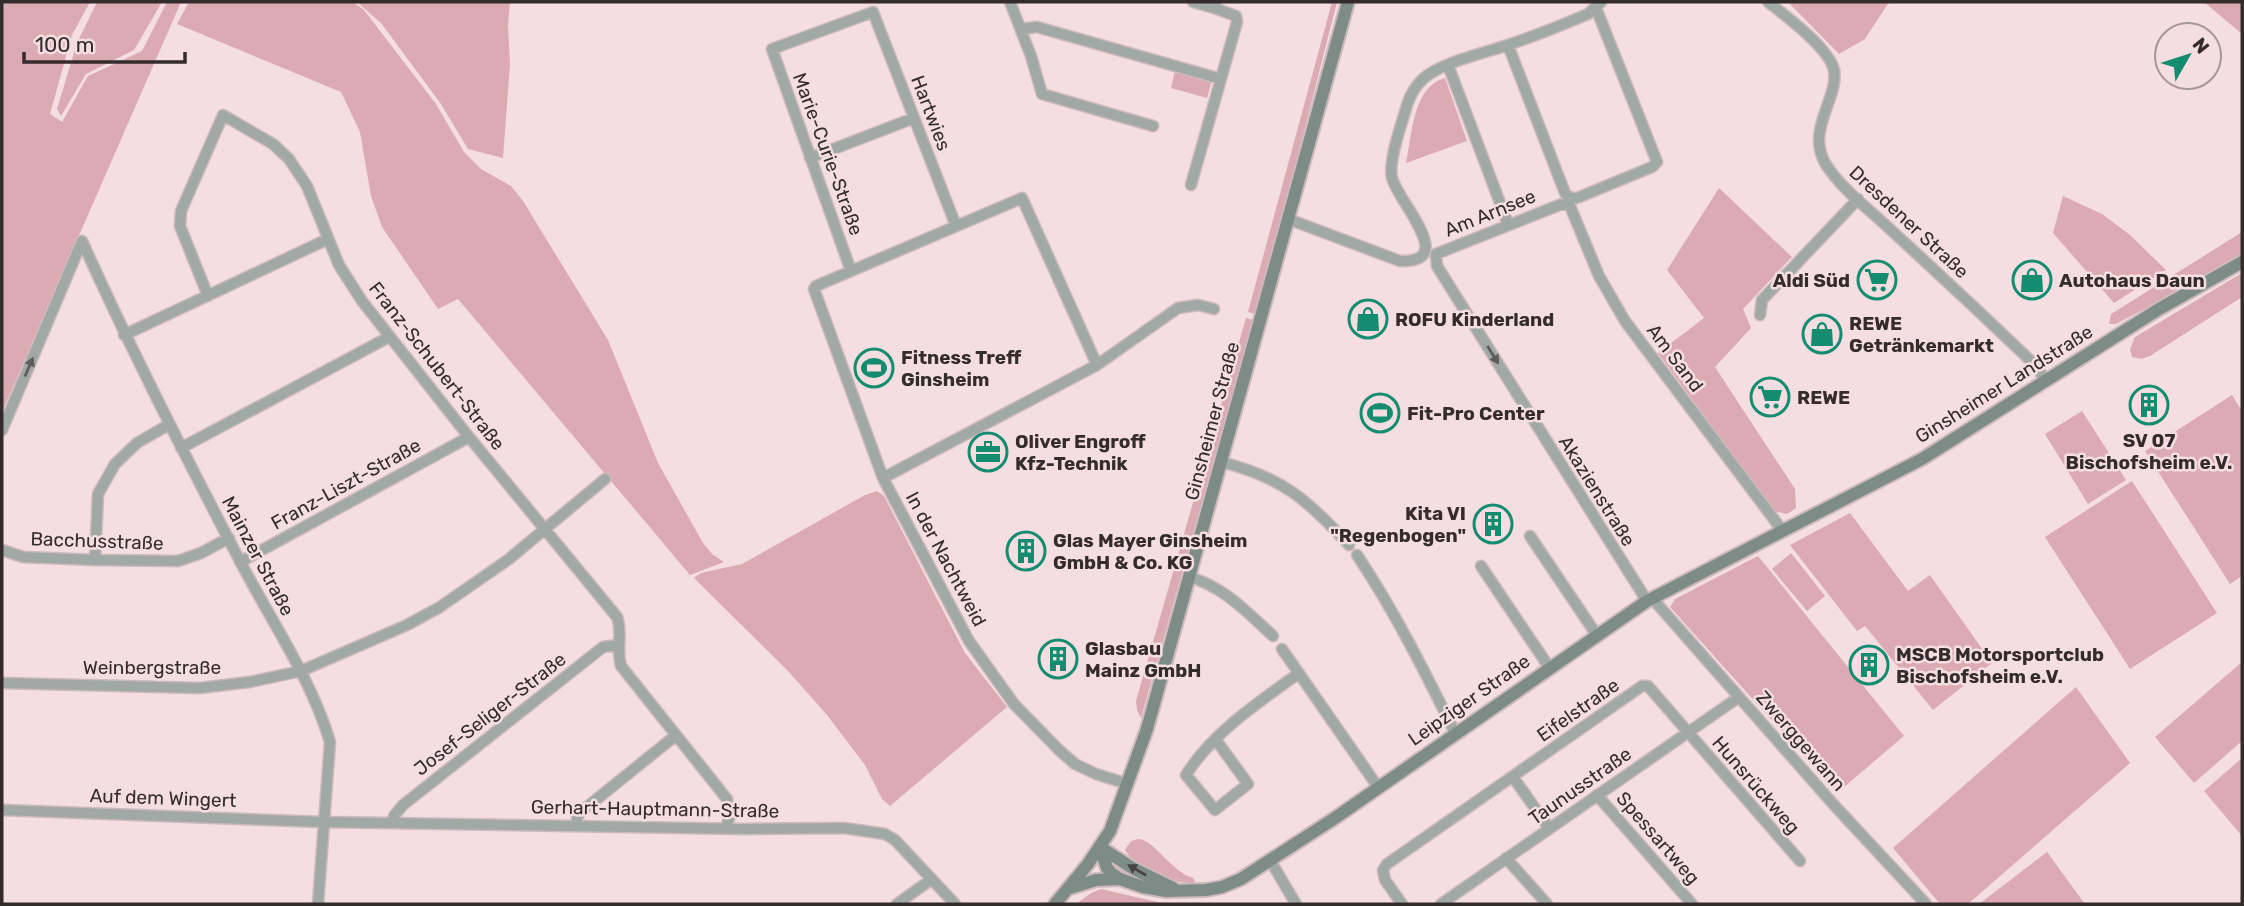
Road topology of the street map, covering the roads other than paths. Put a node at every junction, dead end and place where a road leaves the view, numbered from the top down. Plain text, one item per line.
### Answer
1 (1010, 2) edge
2 (1193, 2) edge
3 (1348, 2) edge
4 (1768, 2) edge
5 (1215, 5) edge
6 (1599, 5) edge
7 (873, 12) joint
8 (1021, 29) junction
9 (1508, 45) junction
10 (1448, 65) junction
11 (1221, 79) junction
12 (914, 118) junction
13 (1153, 127) dead end
14 (810, 158) junction
15 (1191, 185) dead end
16 (1858, 199) junction
17 (1557, 205) joint
18 (1288, 219) junction
19 (1508, 225) junction
20 (956, 226) junction
21 (328, 239) junction
22 (1431, 253) junction
23 (2242, 262) edge
24 (851, 271) junction
25 (208, 296) junction
26 (1214, 309) dead end
27 (1760, 314) dead end
28 (124, 335) junction
29 (389, 337) junction
30 (1097, 365) junction
31 (2046, 380) junction
32 (168, 425) junction
33 (2, 430) edge
34 (469, 437) junction
35 (181, 448) junction
36 (1221, 462) junction
37 (883, 478) junction
38 (605, 479) dead end
39 (545, 529) junction
40 (1782, 530) junction
41 (1530, 536) dead end
42 (229, 538) junction
43 (1349, 545) dead end
44 (2, 550) edge
45 (1357, 555) dead end
46 (95, 560) junction
47 (240, 562) junction
48 (1481, 566) dead end
49 (1189, 578) junction
50 (1649, 599) junction
51 (1596, 634) junction
52 (1273, 636) dead end
53 (618, 645) junction
54 (1282, 649) dead end
55 (1549, 667) junction
56 (301, 671) junction
57 (1299, 673) junction
58 (2, 683) edge
59 (1739, 697) junction
60 (1455, 733) junction
61 (1686, 733) junction
62 (675, 736) junction
63 (1216, 740) junction
64 (1513, 777) junction
65 (1128, 784) junction
66 (1378, 787) junction
67 (1597, 795) junction
68 (2, 810) edge
69 (323, 822) junction
70 (393, 822) junction
71 (576, 825) junction
72 (726, 828) junction
73 (1549, 828) junction
74 (1100, 847) junction
75 (1506, 858) junction
76 (1270, 860) junction
77 (1800, 861) dead end
78 (932, 879) junction
79 (1120, 879) junction
80 (1070, 888) junction
81 (1176, 890) junction
82 (1921, 903) edge
83 (318, 904) edge
84 (898, 904) edge
85 (955, 904) edge
86 (1055, 904) edge
87 (1296, 904) edge
88 (1402, 904) edge
89 (1441, 904) edge
90 (1547, 904) edge
91 (1692, 904) edge

1 - 8 street
2 - 5 street
3 - 18 main road, Ginsheimer Straße
4 - 16 street, Dresdener Straße
5 - 11 street
6 - 9 street, Akazienstraße
6 - 9 street
7 - 12 street, Hartwies
7 - 14 street, Marie-Curie-Straße
8 - 11 street
8 - 13 street
9 - 10 street, Akazienstraße
10 - 19 street
10 - 22 street, Akazienstraße
11 - 15 street
12 - 14 street
12 - 20 street, Hartwies
14 - 24 street, Marie-Curie-Straße
16 - 27 street
16 - 31 street, Dresdener Straße
17 - 19 street, Am Arnsee
17 - 40 street, Am Sand
18 - 22 street
18 - 36 main road, Ginsheimer Straße
19 - 22 street, Am Arnsee
20 - 24 street
20 - 30 street
21 - 25 street
21 - 25 street, Franz-Schubert-Straße
21 - 29 street, Franz-Schubert-Straße
22 -> 50 street, Akazienstraße
23 - 31 main road, Ginsheimer Landstraße
24 - 37 street, In der Nachtweid
25 - 28 street
26 - 30 street
28 - 32 street, Mainzer Straße
33 -> 28 street, Mainzer Straße
29 - 34 street, Franz-Schubert-Straße
29 - 35 street
30 - 37 street
31 - 40 main road, Ginsheimer Landstraße
32 - 35 street, Mainzer Straße
32 - 46 street
34 - 39 street, Franz-Schubert-Straße
34 - 47 street, Franz-Liszt-Straße
35 - 42 street, Mainzer Straße
36 - 43 street
36 - 49 main road, Ginsheimer Straße
37 - 65 street, In der Nachtweid
38 - 39 street, Weinbergstraße
39 - 53 street, Franz-Schubert-Straße
39 - 56 street, Weinbergstraße
40 - 50 main road, Leipziger Straße
41 - 51 street
42 - 46 street, Bacchusstraße
42 - 47 street, Mainzer Straße
44 - 46 street, Bacchusstraße
45 - 60 street
47 - 56 street, Mainzer Straße
48 - 55 street
49 - 52 street
49 - 65 main road, Ginsheimer Straße
50 - 51 main road, Leipziger Straße
50 - 59 street, Zwerggewann
51 - 55 main road, Leipziger Straße
53 - 62 street, Franz-Schubert-Straße
53 - 70 street, Josef-Seliger-Straße
54 - 57 street
55 - 60 main road, Leipziger Straße
56 - 58 street, Weinbergstraße
56 - 69 street, Mainzer Straße
57 - 63 street
57 - 66 street
59 - 61 street, Taunusstraße
59 - 82 street, Zwerggewann
60 - 66 main road, Leipziger Straße
61 - 64 street, Eifelstraße
61 - 67 street, Taunusstraße
61 - 77 street, Hunsrückweg
62 - 71 street
62 - 72 street, Franz-Schubert-Straße
63 - 63 street
64 - 73 street
64 - 88 street, Eifelstraße
65 - 74 main road, Ginsheimer Straße
66 - 76 main road, Leipziger Straße
67 - 73 street, Taunusstraße
67 - 91 street, Spessartweg
68 - 69 street, Auf dem Wingert
69 - 70 street, Gerhart-Hauptmann-Straße
69 - 83 street, Mainzer Straße
70 - 71 street, Gerhart-Hauptmann-Straße
71 - 72 street, Gerhart-Hauptmann-Straße
72 - 78 street, Gerhart-Hauptmann-Straße
73 - 75 street, Taunusstraße
74 - 79 main road
74 - 80 main road, Ginsheimer Straße
81 -> 74 main road, Leipziger Straße
75 - 89 street, Taunusstraße
75 - 90 street
76 - 81 main road, Leipziger Straße
76 - 87 street
78 - 84 street
78 - 85 street, Gerhart-Hauptmann-Straße
79 - 80 main road
79 - 81 main road, Leipziger Straße
80 - 86 main road, Ginsheimer Straße

